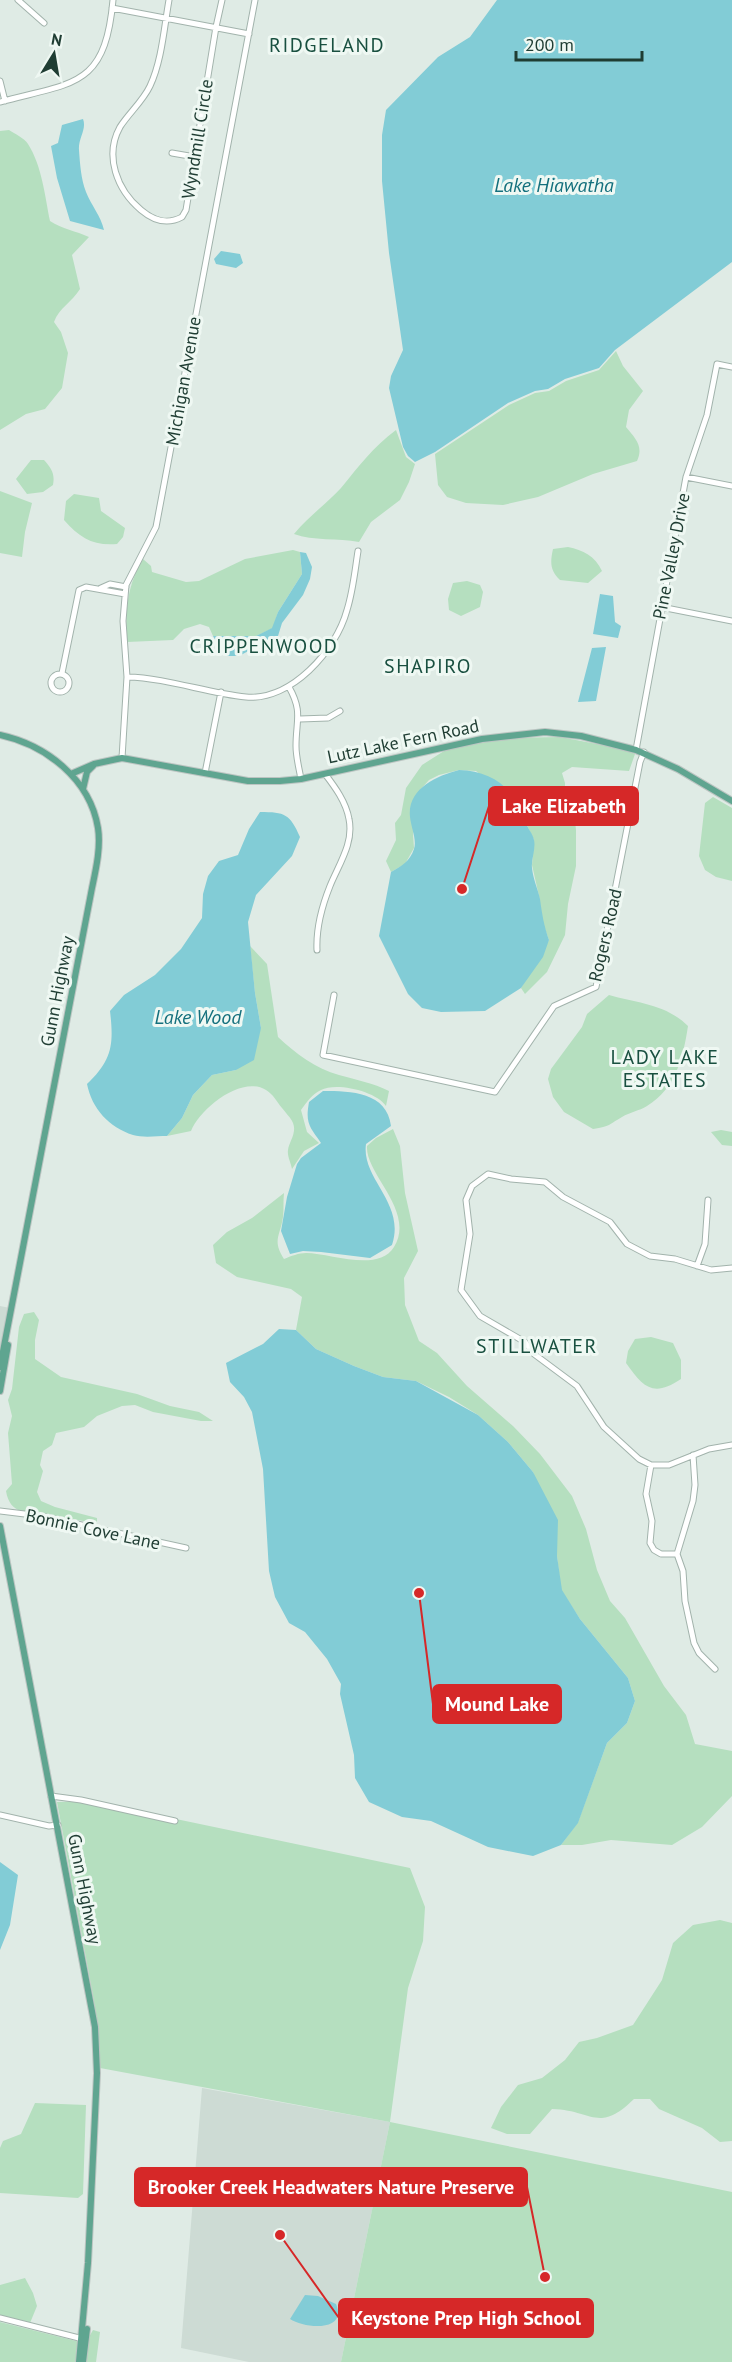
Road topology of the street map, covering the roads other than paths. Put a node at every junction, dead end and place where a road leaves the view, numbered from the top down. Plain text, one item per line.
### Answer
1 (18, 0) edge
2 (113, 0) edge
3 (169, 0) edge
4 (222, 0) edge
5 (255, 0) edge
6 (112, 8) junction
7 (166, 18) junction
8 (44, 23) dead end
9 (216, 27) junction
10 (249, 34) junction
11 (0, 81) edge
12 (3, 101) edge
13 (172, 153) dead end
14 (195, 157) junction
15 (732, 367) edge
16 (686, 477) junction
17 (732, 486) edge
18 (358, 551) dead end
19 (126, 587) junction
20 (99, 589) junction
21 (125, 594) junction
22 (661, 607) junction
23 (732, 621) edge
24 (62, 673) dead end
25 (128, 677) junction
26 (289, 687) junction
27 (221, 692) junction
28 (339, 711) dead end
29 (300, 719) junction
30 (0, 735) edge
31 (636, 750) junction
32 (644, 752) junction
33 (122, 758) junction
34 (94, 764) junction
35 (205, 773) junction
36 (71, 774) junction
37 (325, 774) junction
38 (301, 779) junction
39 (83, 789) junction
40 (732, 801) edge
41 (317, 950) dead end
42 (334, 995) dead end
43 (708, 1200) dead end
44 (697, 1266) junction
45 (732, 1268) edge
46 (3, 1358) edge
47 (0, 1367) edge
48 (0, 1391) edge
49 (732, 1445) edge
50 (693, 1455) junction
51 (651, 1465) junction
52 (0, 1511) edge
53 (0, 1526) edge
54 (186, 1548) dead end
55 (677, 1554) junction
56 (715, 1669) dead end
57 (51, 1797) junction
58 (0, 1815) edge
59 (175, 1821) dead end
60 (58, 1825) junction
61 (0, 2318) edge
62 (84, 2339) junction
63 (81, 2362) edge

1 - 8 street
2 - 6 street
3 - 7 street, Wyndmill Circle
4 - 9 street, Wyndmill Circle
5 - 10 street, Michigan Avenue
6 - 7 street
6 - 12 street
7 - 9 street
7 - 14 street, Wyndmill Circle
9 - 10 street
9 - 14 street, Wyndmill Circle
10 - 19 street, Michigan Avenue
11 - 12 street
13 - 14 street
15 - 16 street, Pine Valley Drive
16 - 17 street
16 - 22 street, Pine Valley Drive
18 - 26 street
19 - 20 street
19 - 21 street, Michigan Avenue
20 - 21 street
20 - 24 street
21 - 25 street, Michigan Avenue
22 - 23 street
22 - 31 street, Pine Valley Drive
25 - 27 street
25 - 33 street, Michigan Avenue
26 - 27 street
26 - 29 street
27 - 35 street
28 - 29 street
29 - 38 street
30 - 36 main road, Gunn Highway
31 - 32 main road, Lutz Lake Fern Road
31 - 37 main road, Lutz Lake Fern Road
32 - 40 main road, Lutz Lake Fern Road
32 - 42 street, Rogers Road
33 - 34 main road, Lutz Lake Fern Road
33 - 35 main road, Lutz Lake Fern Road
34 - 36 main road, Lutz Lake Fern Road
34 - 39 main road
35 - 38 main road, Lutz Lake Fern Road
36 - 39 main road, Gunn Highway
37 - 38 main road, Lutz Lake Fern Road
37 - 41 street
39 - 46 main road, Gunn Highway
43 - 44 street
44 - 45 street
44 - 51 street
46 - 47 main road, Gunn Highway
46 - 48 main road, Gunn Highway
49 - 50 street
50 - 51 street
50 - 55 street
51 - 55 street
52 - 54 street, Bonnie Cove Lane
53 - 57 main road, Gunn Highway
55 - 56 street
57 - 59 street
57 - 60 main road, Gunn Highway
58 - 60 street
60 - 62 main road, Gunn Highway
61 - 62 street
62 - 63 main road, Gunn Highway

